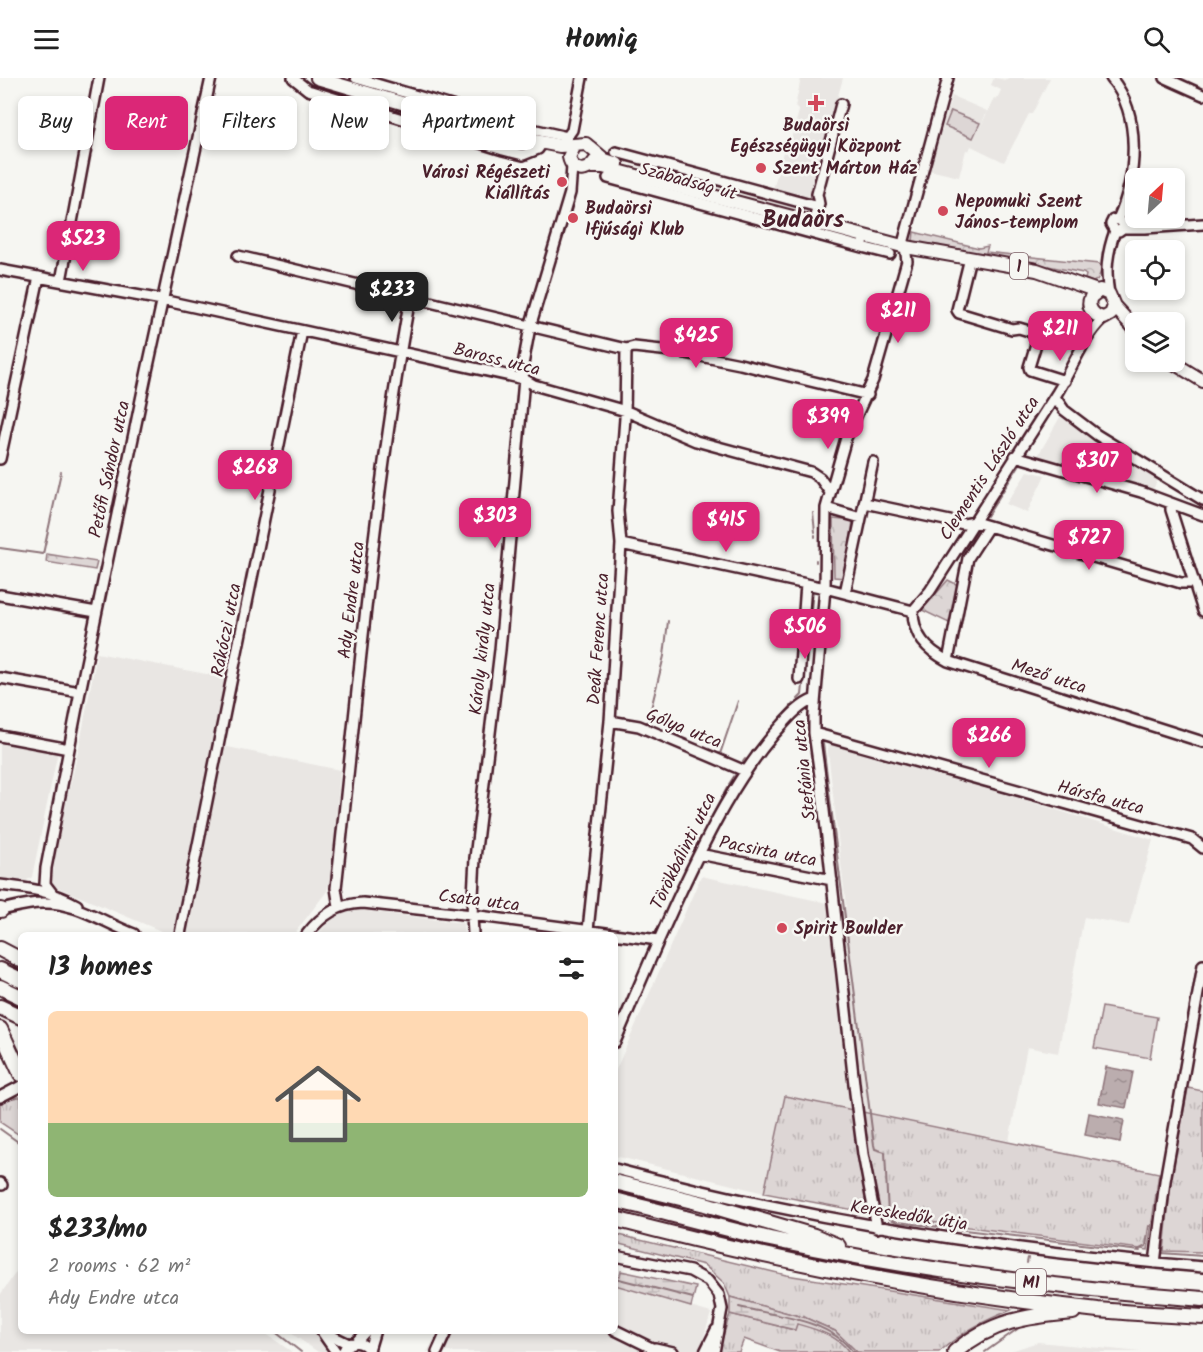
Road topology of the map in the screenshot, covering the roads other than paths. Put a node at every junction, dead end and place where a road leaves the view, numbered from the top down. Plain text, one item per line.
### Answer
1 (99, 78) edge
2 (211, 78) edge
3 (293, 78) edge
4 (317, 78) edge
5 (356, 78) edge
6 (582, 78) edge
7 (948, 78) edge
8 (1111, 78) edge
9 (1165, 78) edge
10 (1203, 95) edge
11 (401, 103) edge
12 (841, 104) dead end
13 (536, 141) edge
14 (571, 141) junction
15 (536, 144) edge
16 (540, 146) junction
17 (594, 151) junction
18 (616, 152) dead end
19 (579, 165) junction
20 (608, 178) dead end
21 (684, 187) junction
22 (818, 207) junction
23 (813, 222) junction
24 (1203, 224) edge
25 (1118, 226) junction
26 (864, 242) junction
27 (906, 247) junction
28 (890, 254) dead end
29 (238, 256) dead end
30 (970, 258) junction
31 (0, 270) edge
32 (39, 277) junction
33 (60, 281) junction
34 (410, 298) junction
35 (162, 300) junction
36 (1102, 304) junction
37 (1125, 322) edge
38 (530, 327) junction
39 (302, 332) junction
40 (626, 349) junction
41 (400, 353) junction
42 (1185, 370) edge
43 (524, 379) junction
44 (1065, 381) junction
45 (1203, 381) edge
46 (868, 395) junction
47 (1055, 397) junction
48 (626, 411) junction
49 (1016, 456) junction
50 (0, 459) edge
51 (873, 462) dead end
52 (829, 490) junction
53 (1200, 498) edge
54 (865, 503) junction
55 (1171, 504) junction
56 (826, 508) junction
57 (1203, 510) edge
58 (1203, 515) edge
59 (861, 518) junction
60 (975, 522) junction
61 (988, 527) junction
62 (621, 544) junction
63 (1193, 583) junction
64 (806, 584) junction
65 (825, 588) junction
66 (845, 592) junction
67 (0, 595) edge
68 (913, 611) junction
69 (1203, 611) edge
70 (96, 612) junction
71 (948, 661) junction
72 (0, 678) edge
73 (799, 679) dead end
74 (80, 692) junction
75 (815, 699) junction
76 (610, 721) junction
77 (814, 733) junction
78 (0, 736) edge
79 (1203, 742) edge
80 (69, 749) junction
81 (745, 771) junction
82 (1203, 848) edge
83 (699, 854) junction
84 (46, 868) junction
85 (832, 880) junction
86 (2, 886) edge
87 (26, 887) junction
88 (52, 893) junction
89 (28, 904) junction
90 (339, 907) junction
91 (1, 910) edge
92 (88, 914) junction
93 (472, 915) junction
94 (129, 932) edge
95 (180, 932) edge
96 (309, 932) edge
97 (473, 932) edge
98 (583, 932) edge
99 (618, 936) edge
100 (658, 940) junction
101 (0, 949) edge
102 (0, 955) edge
103 (18, 960) edge
104 (18, 961) edge
105 (1203, 965) edge
106 (0, 970) edge
107 (18, 979) edge
108 (0, 987) edge
109 (18, 996) edge
110 (0, 1007) edge
111 (18, 1016) edge
112 (0, 1029) edge
113 (618, 1035) edge
114 (18, 1068) edge
115 (18, 1088) edge
116 (0, 1097) edge
117 (618, 1170) edge
118 (618, 1183) edge
119 (618, 1201) edge
120 (618, 1220) edge
121 (877, 1228) junction
122 (861, 1256) junction
123 (618, 1257) edge
124 (1155, 1263) junction
125 (1203, 1267) edge
126 (1203, 1299) edge
127 (1099, 1310) junction
128 (721, 1316) junction
129 (1203, 1317) edge
130 (618, 1331) edge
131 (323, 1334) edge
132 (327, 1334) edge
133 (362, 1334) edge
134 (374, 1334) edge
135 (445, 1334) edge
136 (349, 1346) edge
137 (650, 1347) junction
138 (369, 1351) edge
139 (336, 1352) edge
140 (436, 1352) edge
141 (660, 1352) edge
142 (674, 1352) edge
143 (705, 1352) edge
144 (714, 1352) edge
145 (955, 1352) edge

1 - 33 street
2 - 35 street, Petőfi Sándor utca
3 - 16 street
4 - 11 main road, Szabadság út / 1
5 - 14 street
6 - 14 street
7 - 27 street, Stefánia utca
8 - 25 street, Clementis László utca
9 - 10 street
12 - 22 street
13 - 14 main road, Szabadság út / 1
14 - 17 main road, 1
14 - 19 main road
15 - 16 main road, Szabadság út / 1
16 - 19 main road, Szabadság út / 1
17 - 19 main road
17 - 21 main road, Szabadság út / 1
18 - 22 street, Szabadság út
19 - 21 main road, Szabadság út / 1
19 - 38 street, Károly király utca
20 - 26 street, Szabadság út
21 - 23 main road, Szabadság út / 1
22 - 23 street
23 - 26 main road, Szabadság út / 1
24 - 25 street
25 - 36 street, Clementis László utca
26 - 27 main road, Szabadság út / 1
26 - 28 street, Szabadság út
27 - 30 main road, 1
27 - 46 street, Stefánia utca
29 - 34 street
30 - 36 main road, 1
30 - 44 street
31 - 32 street, Baross utca
32 - 33 street, Baross utca
32 - 50 street
33 - 35 street, Baross utca
34 - 38 street
34 - 41 street, Ady Endre utca
35 - 39 street, Baross utca
35 - 70 street, Petőfi Sándor utca
36 - 37 main road, 1
36 - 44 street, Clementis László utca
38 - 40 street
38 - 43 street, Károly király utca
39 - 41 street, Baross utca
39 - 95 street, Rákóczi utca
40 - 46 street
40 - 48 street, Deák Ferenc utca
41 - 43 street, Baross utca
41 - 90 street, Ady Endre utca
42 - 45 main road
43 - 48 street, Baross utca
43 - 93 street, Károly király utca
44 - 47 street, Clementis László utca
46 - 52 street, Stefánia utca
47 - 49 street, Clementis László utca
47 - 53 street
48 - 52 street, Baross utca
48 - 62 street, Deák Ferenc utca
49 - 55 street
49 - 60 street, Clementis László utca
51 - 54 street
52 - 56 street, Stefánia utca
53 - 57 street
54 - 59 street
54 - 60 street
55 - 58 street
55 - 63 street
56 - 59 street
56 - 65 street, Stefánia utca
59 - 66 street
60 - 61 street
60 - 68 street, Clementis László utca
61 - 63 street
61 - 71 street, Clementis László utca
62 - 64 street
62 - 76 street, Deák Ferenc utca
63 - 69 street
64 - 65 street
64 - 73 street
65 - 66 street
65 - 75 street, Stefánia utca
66 - 68 street
67 - 70 street
68 - 71 street, Mező utca
70 - 74 street, Petőfi Sándor utca
71 - 79 street, Mező utca
72 - 74 street
74 - 80 street, Petőfi Sándor utca
75 - 77 street, Stefánia utca
75 - 81 street, Törökbálinti utca
76 - 81 street, Gólya utca
76 - 98 street, Deák Ferenc utca
77 - 82 street, Hársfa utca
77 - 85 street, Stefánia utca
78 - 80 street
80 - 84 street, Petőfi Sándor utca
81 - 83 street, Törökbálinti utca
83 - 85 street, Pacsirta utca
83 - 100 street, Törökbálinti utca
84 - 87 street
84 - 88 street, Petőfi Sándor utca
85 - 121 street, Stefánia utca
86 - 87 street
86 - 89 street
87 - 88 street
88 - 92 street
89 - 91 street
89 - 92 street
90 - 93 street, Csata utca
90 - 96 street
92 - 94 street
93 - 97 street, Károly király utca
93 - 98 street, Csata utca
99 - 100 street, Csata utca
100 - 113 street, Törökbálinti utca
101 - 103 highway
102 - 104 highway
105 - 124 street
106 - 107 highway
108 - 109 highway
110 - 111 highway
112 - 114 highway
115 - 116 street
117 - 121 street, Kereskedők útja
118 - 122 highway
119 - 122 highway, M1
120 - 127 highway, M1
121 - 124 street, Kereskedők útja
122 - 126 highway, M1
123 - 128 street
124 - 125 street, Kereskedők útja
127 - 129 highway, M1
127 - 145 highway
128 - 143 street
128 - 144 street
130 - 137 street
131 - 139 street
132 - 136 street
133 - 136 street
134 - 138 street
135 - 140 street
136 - 138 street
137 - 141 street
137 - 142 street

